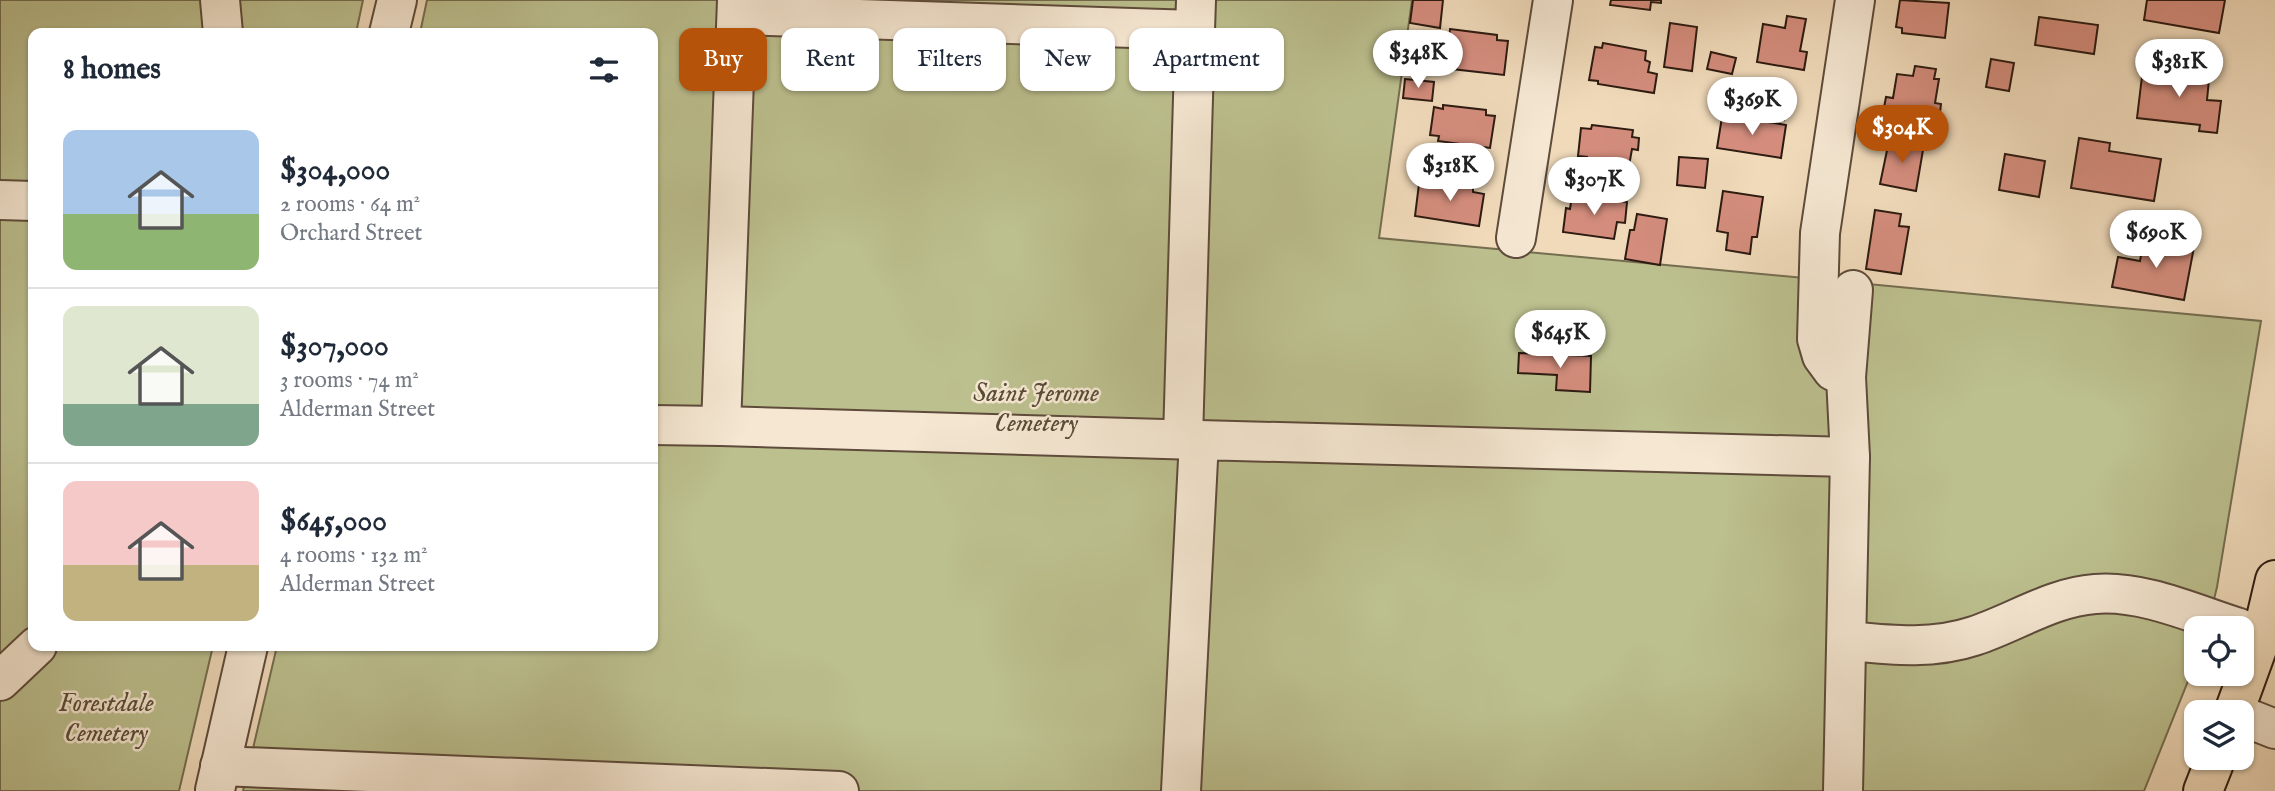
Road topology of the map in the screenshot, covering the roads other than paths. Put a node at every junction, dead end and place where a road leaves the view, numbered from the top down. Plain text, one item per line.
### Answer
1 (220, 0) edge
2 (397, 0) edge
3 (1553, 0) edge
4 (1855, 0) edge
5 (737, 8) edge
6 (1196, 15) edge
7 (223, 28) edge
8 (391, 28) edge
9 (0, 200) edge
10 (28, 201) edge
11 (1516, 239) dead end
12 (1853, 290) dead end
13 (1846, 377) junction
14 (658, 425) edge
15 (721, 426) junction
16 (1191, 439) junction
17 (1850, 457) junction
18 (2275, 580) edge
19 (2200, 616) edge
20 (2254, 620) edge
21 (1847, 641) junction
22 (32, 651) edge
23 (247, 651) edge
24 (0, 681) edge
25 (2254, 721) edge
26 (2275, 729) edge
27 (2211, 770) edge
28 (217, 779) edge
29 (839, 791) edge
30 (1181, 791) edge
31 (1843, 791) edge
32 (2203, 791) edge

1 - 7 street
2 - 8 street
3 - 11 street
4 - 13 street
5 - 6 street
5 - 15 street
6 - 16 street
9 - 10 street
12 - 13 street
13 - 17 street
14 - 15 street
15 - 16 street
16 - 17 street
16 - 30 street
17 - 21 street
18 - 20 main road
19 - 21 street
21 - 31 street
22 - 24 street
23 - 28 street
25 - 26 street
27 - 32 main road
28 - 29 street

